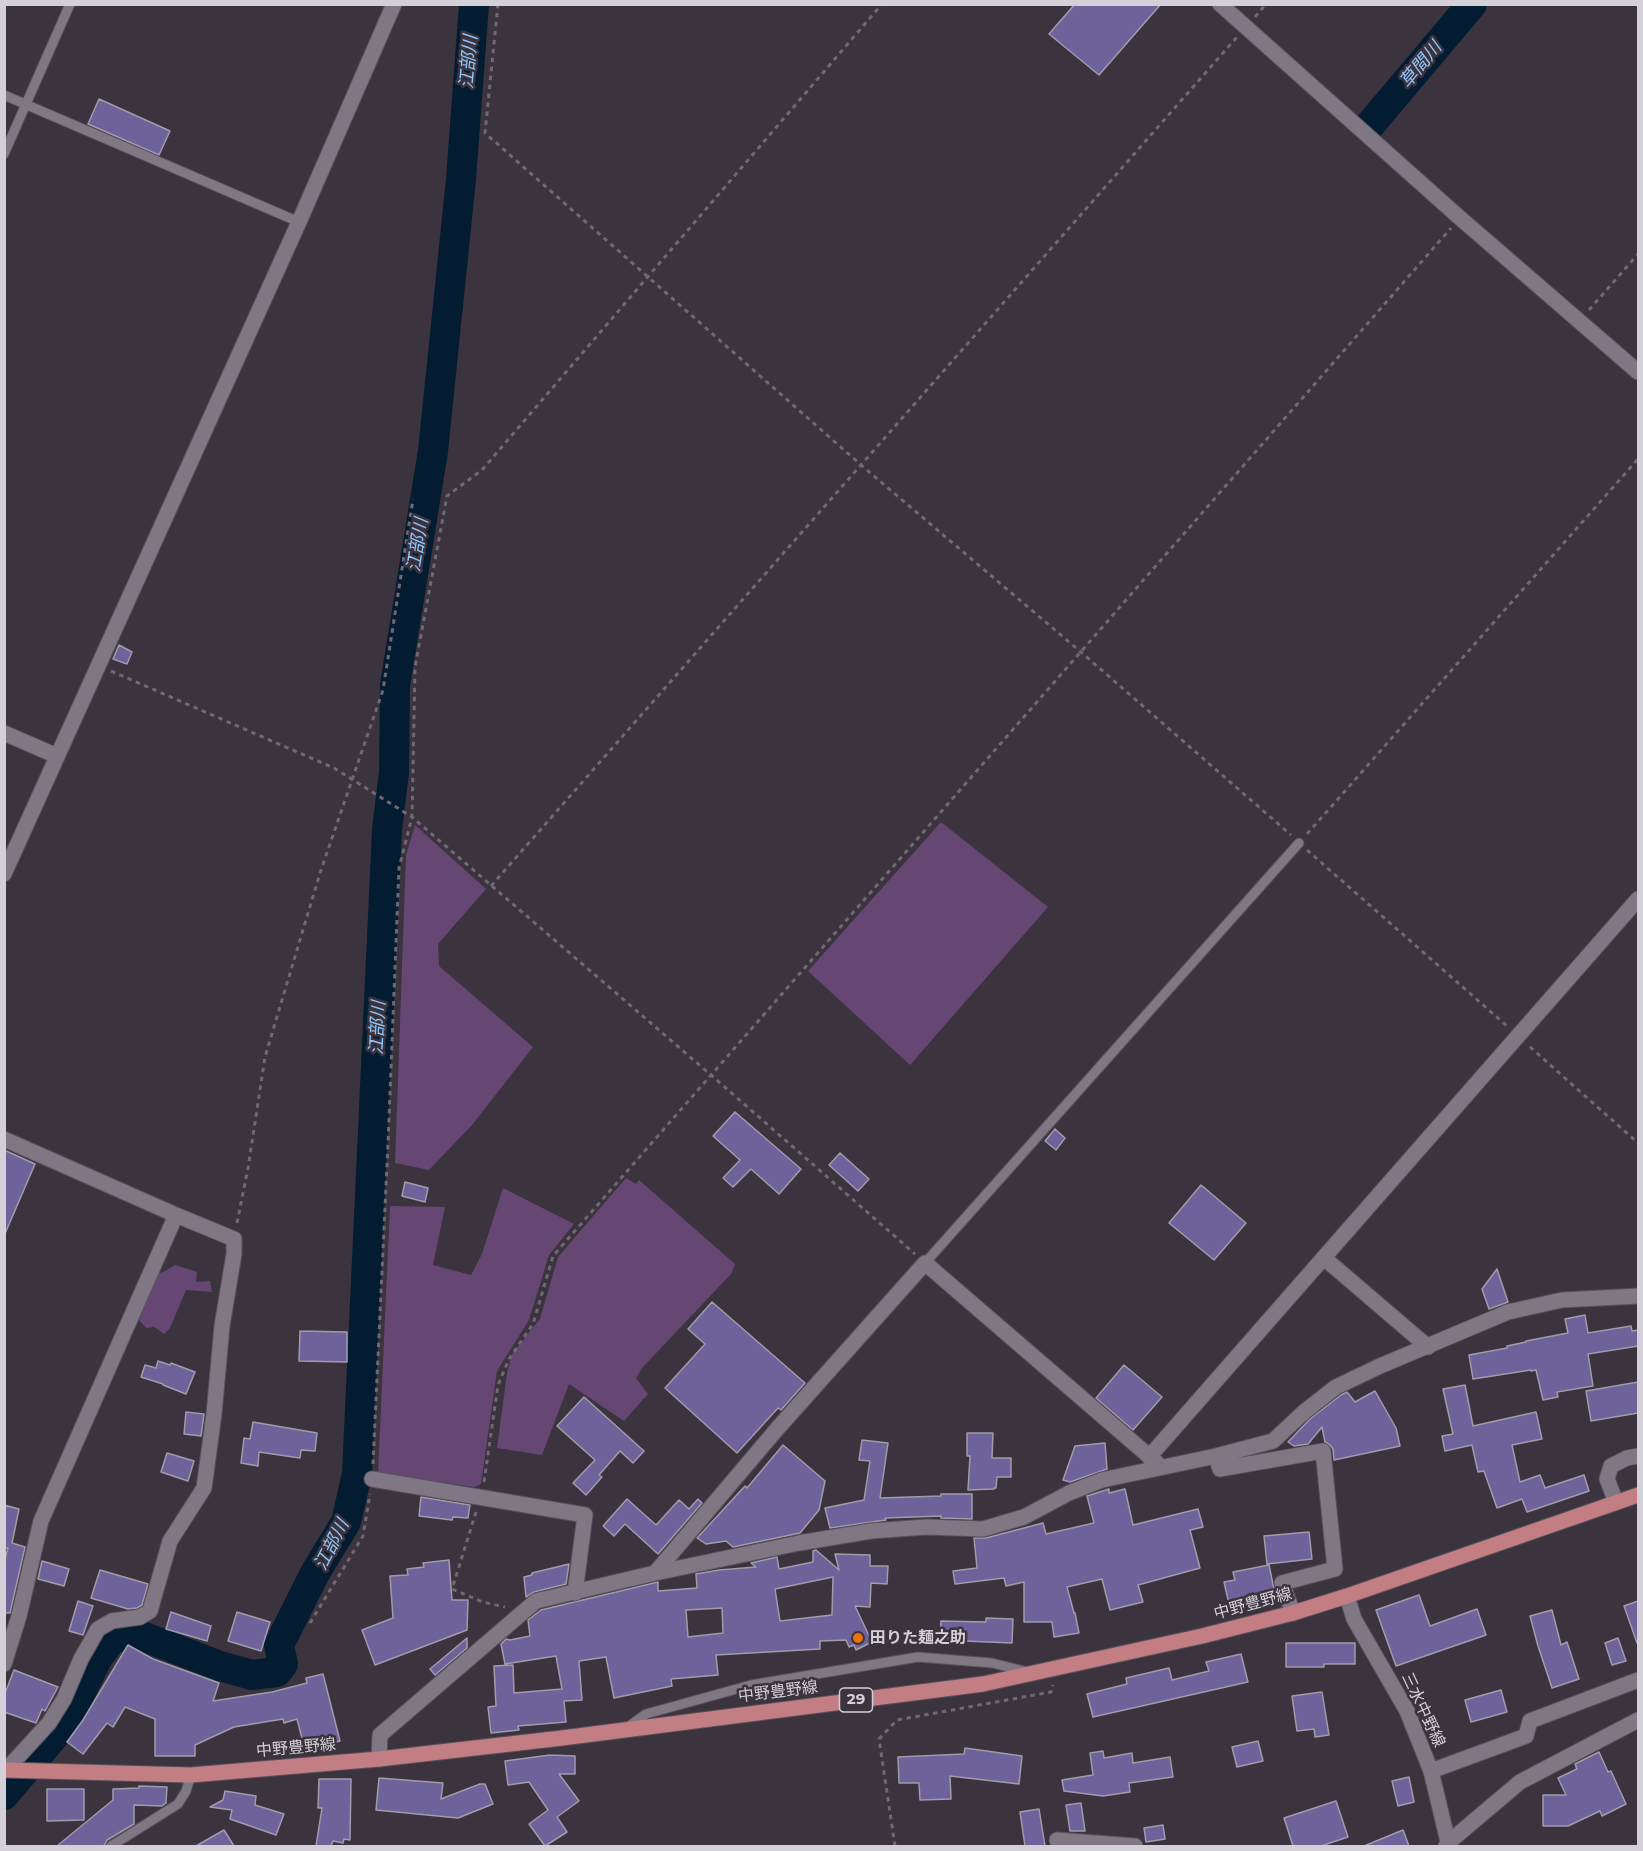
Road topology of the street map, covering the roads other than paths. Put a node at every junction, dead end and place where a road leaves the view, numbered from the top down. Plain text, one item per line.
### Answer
1 (70, 4) edge
2 (393, 4) edge
3 (1220, 4) edge
4 (4, 95) edge
5 (26, 105) junction
6 (4, 153) edge
7 (298, 222) junction
8 (1638, 372) edge
9 (4, 733) edge
10 (57, 756) junction
11 (1299, 843) road end
12 (4, 874) edge
13 (1638, 899) edge
14 (4, 1139) edge
15 (176, 1215) junction
16 (1324, 1258) junction
17 (925, 1263) junction
18 (1638, 1296) edge
19 (1428, 1347) junction
20 (1216, 1456) junction
21 (1638, 1456) edge
22 (1149, 1457) junction
23 (1161, 1467) junction
24 (372, 1479) road end
25 (1638, 1495) edge
26 (1616, 1502) junction
27 (656, 1573) junction
28 (575, 1593) junction
29 (1347, 1596) junction
30 (1293, 1613) junction
31 (4, 1664) edge
32 (1032, 1674) junction
33 (1638, 1680) edge
34 (1638, 1720) edge
35 (623, 1730) junction
36 (379, 1759) junction
37 (5, 1770) edge
38 (1431, 1771) junction
39 (190, 1775) junction
40 (1057, 1840) dead end
41 (1448, 1845) edge
42 (111, 1846) edge
43 (1135, 1846) edge

1 - 5 lane
2 - 7 street
3 - 8 street
4 - 5 lane
5 - 6 lane
5 - 7 lane
7 - 10 street
9 - 10 street
10 - 12 street
11 - 17 lane
13 - 16 street
14 - 15 street
15 - 31 street
15 - 37 street
16 - 19 street
16 - 22 street
17 - 22 street
17 - 27 street
18 - 19 street
19 - 20 street
20 - 23 street
20 - 30 street
21 - 26 street
22 - 23 street
23 - 27 street
24 - 28 street
25 - 26 main road, 中野豊野線 / 29
26 - 29 main road, 中野豊野線 / 29
27 - 28 street
28 - 36 street
29 - 30 main road, 中野豊野線 / 29
29 - 38 street, 三水中野線
30 - 32 main road, 中野豊野線 / 29
32 - 35 main road, 中野豊野線 / 29
32 - 35 lane
33 - 38 street
34 - 41 street
35 - 36 main road, 中野豊野線 / 29
36 - 39 main road, 中野豊野線 / 29
37 - 39 main road, 中野豊野線 / 29
38 - 41 street, 三水中野線
39 - 42 lane
40 - 43 street

